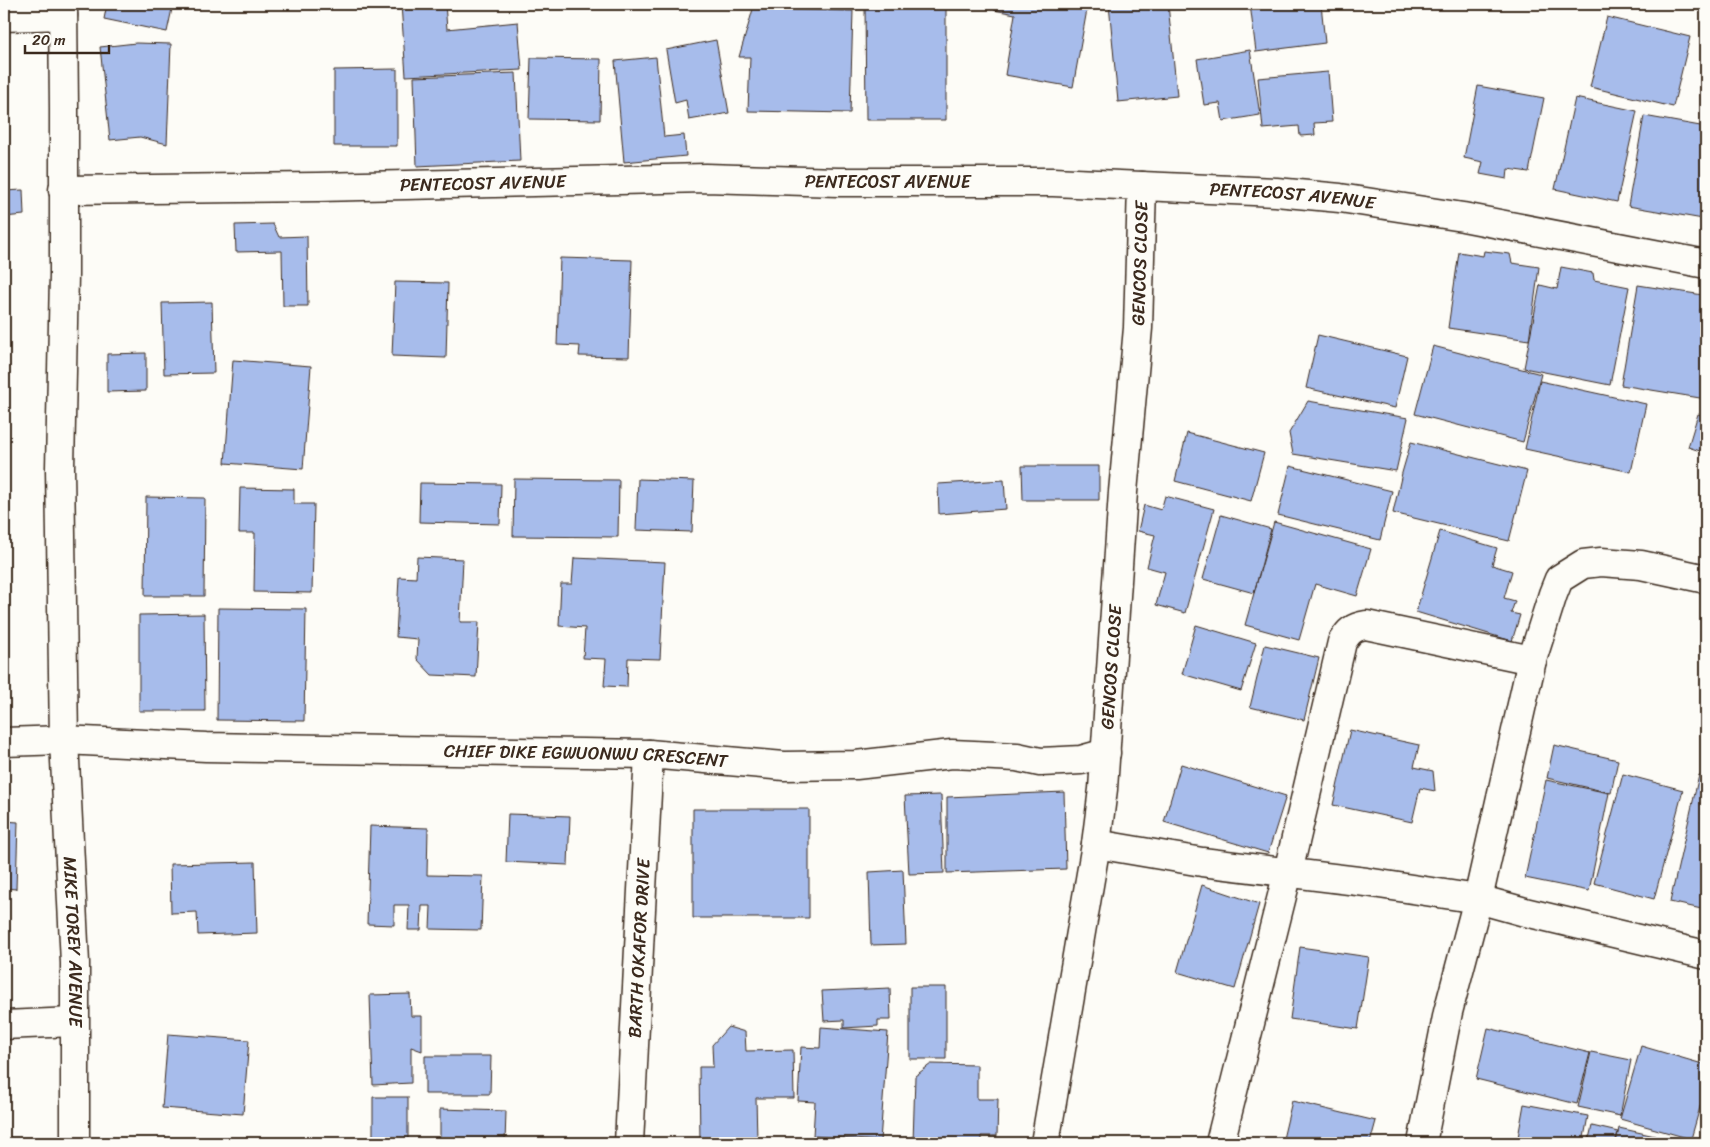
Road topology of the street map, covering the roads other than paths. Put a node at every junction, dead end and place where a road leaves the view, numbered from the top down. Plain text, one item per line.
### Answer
1 (63, 9) edge
2 (4, 17) edge
3 (1142, 186) junction
4 (63, 190) junction
5 (1706, 264) edge
6 (1706, 579) edge
7 (1532, 660) junction
8 (64, 740) junction
9 (4, 742) edge
10 (1106, 753) junction
11 (649, 754) junction
12 (1096, 844) junction
13 (1288, 872) junction
14 (1478, 899) junction
15 (1706, 954) edge
16 (74, 1022) junction
17 (4, 1025) edge
18 (75, 1143) edge
19 (629, 1143) edge
20 (1045, 1143) edge
21 (1220, 1143) edge
22 (1422, 1143) edge

1 - 2 street
1 - 4 street, MIKE TOREY AVENUE
3 - 4 street, PENTECOST AVENUE
3 - 5 street, PENTECOST AVENUE
3 - 10 street, GENCOS CLOSE
4 - 8 street, MIKE TOREY AVENUE
6 - 7 street
7 - 13 street
7 - 14 street
8 - 9 street, CHIEF DIKE EGWUONWU CRESCENT
8 - 11 street, CHIEF DIKE EGWUONWU CRESCENT
8 - 16 street, MIKE TOREY AVENUE
10 - 11 street, CHIEF DIKE EGWUONWU CRESCENT
10 - 12 street, GENCOS CLOSE
11 - 19 street, BARTH OKAFOR DRIVE
12 - 13 street
12 - 20 street, GENCOS CLOSE
13 - 14 street
13 - 21 street
14 - 15 street
14 - 22 street
16 - 17 street
16 - 18 street, MIKE TOREY AVENUE

